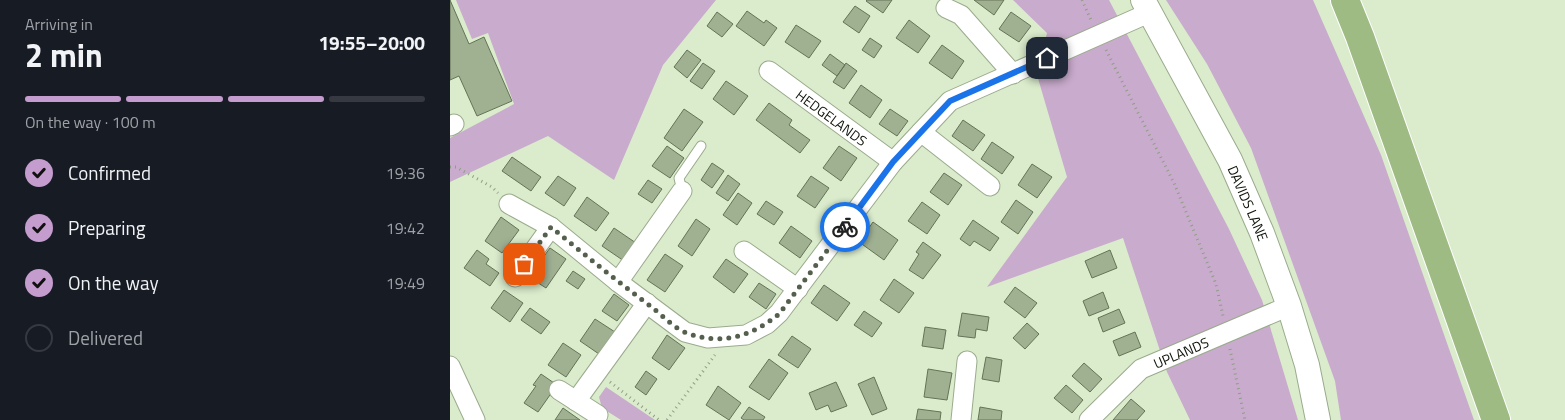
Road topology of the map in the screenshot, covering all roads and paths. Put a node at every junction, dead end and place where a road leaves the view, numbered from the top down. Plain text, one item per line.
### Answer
1 (1082, 0) edge
2 (1345, 0) edge
3 (1147, 6) edge
4 (946, 8) dead end
5 (1099, 36) junction
6 (769, 71) dead end
7 (1013, 74) junction
8 (921, 132) junction
9 (701, 146) dead end
10 (893, 162) junction
11 (450, 166) edge
12 (990, 186) dead end
13 (682, 191) joint
14 (509, 204) joint
15 (551, 227) junction
16 (744, 251) dead end
17 (515, 276) dead end
18 (618, 282) junction
19 (798, 289) junction
20 (647, 303) junction
21 (1289, 306) junction
22 (1226, 332) junction
23 (721, 338) junction
24 (967, 361) dead end
25 (450, 366) edge
26 (598, 372) junction
27 (558, 390) dead end
28 (576, 401) junction
29 (598, 415) dead end
30 (475, 420) edge
31 (659, 420) edge
32 (667, 420) edge
33 (961, 420) edge
34 (1090, 420) edge
35 (1245, 420) edge
36 (1318, 420) edge
37 (1496, 420) edge

1 - 5 path
2 - 37 highway
3 - 5 street
3 - 21 street, DAVIDS LANE
4 - 7 street
5 - 7 street
5 - 22 path
6 - 10 street, HEDGELANDS
7 - 8 street
8 - 10 street
8 - 12 street
9 - 13 lane
10 - 19 street
11 - 14 path
13 - 18 street
14 - 15 street
15 - 17 street
15 - 18 street
16 - 19 street
18 - 20 street
19 - 23 street
20 - 23 street
20 - 26 street
21 - 22 street, UPLANDS
21 - 36 street, DAVIDS LANE
22 - 34 street, UPLANDS
22 - 35 path
23 - 32 path
24 - 33 street
25 - 30 street
26 - 28 street
26 - 31 path
27 - 28 street
28 - 29 street

